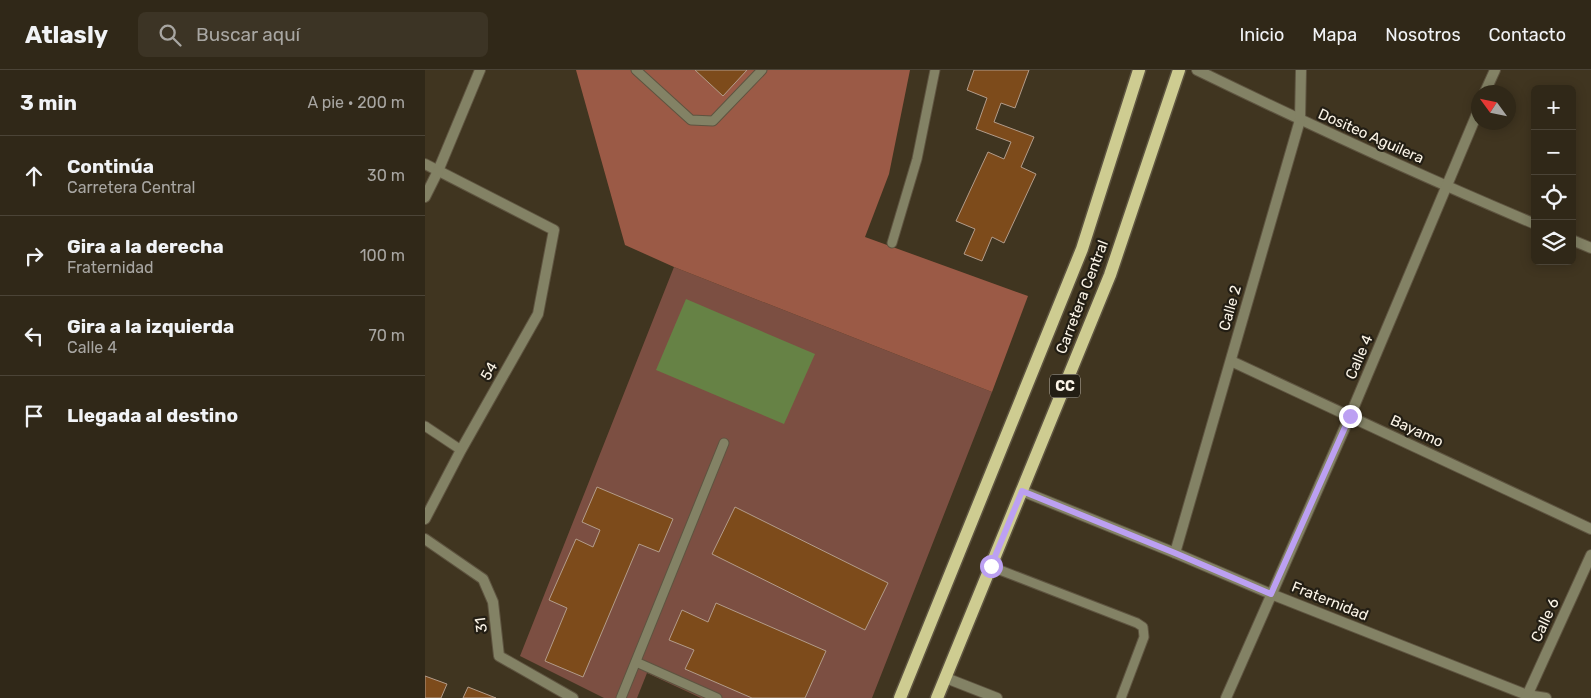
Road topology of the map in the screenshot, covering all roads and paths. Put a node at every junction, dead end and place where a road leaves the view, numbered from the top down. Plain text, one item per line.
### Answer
1 (480, 70) edge
2 (636, 70) edge
3 (762, 70) edge
4 (935, 70) edge
5 (1139, 70) edge
6 (1179, 70) edge
7 (1197, 70) edge
8 (1301, 70) edge
9 (1495, 70) edge
10 (1488, 85) edge
11 (1300, 120) junction
12 (1471, 128) edge
13 (425, 164) edge
14 (438, 171) junction
15 (1447, 187) junction
16 (425, 197) edge
17 (1531, 222) edge
18 (1576, 242) edge
19 (892, 243) dead end
20 (1591, 248) edge
21 (1231, 361) junction
22 (1350, 416) junction
23 (425, 426) edge
24 (724, 443) dead end
25 (461, 450) junction
26 (1022, 491) junction
27 (425, 519) edge
28 (1591, 529) edge
29 (425, 539) edge
30 (1175, 553) junction
31 (1591, 555) edge
32 (991, 566) junction
33 (1271, 594) junction
34 (636, 662) junction
35 (945, 678) junction
36 (1526, 696) edge
37 (573, 698) edge
38 (621, 698) edge
39 (717, 698) edge
40 (900, 698) edge
41 (937, 698) edge
42 (997, 698) edge
43 (1121, 698) edge
44 (1227, 698) edge
45 (1546, 698) edge

1 - 14 street
2 - 3 lane
4 - 19 lane
5 - 40 main road, Carretera Central / CC
6 - 26 main road, Carretera Central / CC
7 - 11 street, Dositeo Aguilera
8 - 11 street, Calle 2
9 - 10 street
11 - 15 street, Dositeo Aguilera
11 - 21 street, Calle 2
12 - 15 street, Calle 4
13 - 14 street
14 - 16 street
14 - 25 street, 54
15 - 17 street, Dositeo Aguilera
15 - 22 street, Calle 4
18 - 20 street
21 - 22 street, Bayamo
21 - 30 street, Calle 2
22 - 28 street, Bayamo
22 - 33 street, Calle 4
23 - 25 lane
24 - 34 lane
25 - 27 street, 54
26 - 30 street, Fraternidad
26 - 32 main road, Carretera Central / CC
29 - 37 street, 31
30 - 33 street, Fraternidad
31 - 36 street, Calle 6
32 - 35 main road, Carretera Central / CC
32 - 43 lane
33 - 36 street, Fraternidad
33 - 44 street, Calle 4
34 - 38 lane
34 - 39 lane
35 - 41 main road, Carretera Central / CC
35 - 42 street
36 - 45 street, Fraternidad

